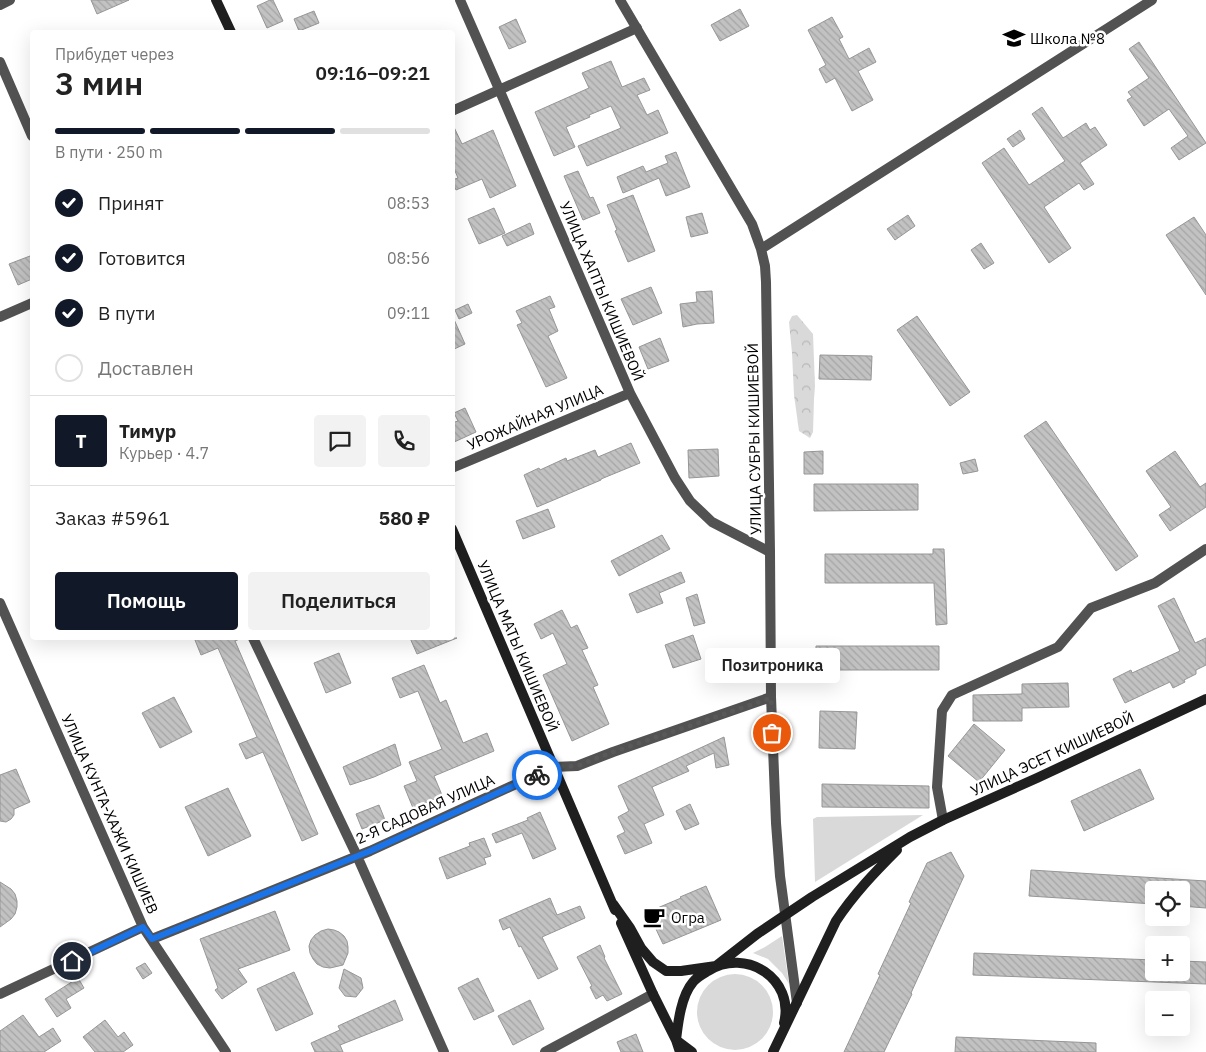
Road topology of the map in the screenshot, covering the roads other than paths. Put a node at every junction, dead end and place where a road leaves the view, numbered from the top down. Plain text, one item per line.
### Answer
1 (10, 0) edge
2 (216, 0) edge
3 (460, 0) edge
4 (620, 0) edge
5 (1152, 0) edge
6 (0, 5) edge
7 (637, 28) junction
8 (230, 30) edge
9 (0, 62) edge
10 (499, 89) junction
11 (455, 110) edge
12 (30, 131) edge
13 (761, 249) junction
14 (30, 303) edge
15 (0, 317) edge
16 (630, 393) junction
17 (455, 467) edge
18 (455, 536) edge
19 (1206, 550) edge
20 (770, 552) junction
21 (0, 603) edge
22 (254, 640) edge
23 (771, 698) junction
24 (1206, 699) edge
25 (553, 767) junction
26 (943, 820) junction
27 (910, 837) junction
28 (357, 856) junction
29 (612, 904) junction
30 (786, 915) junction
31 (143, 927) junction
32 (152, 939) junction
33 (716, 966) junction
34 (0, 994) edge
35 (653, 994) junction
36 (797, 1003) junction
37 (782, 1032) junction
38 (676, 1040) junction
39 (226, 1052) edge
40 (444, 1052) edge
41 (545, 1052) edge
42 (680, 1052) edge
43 (692, 1052) edge
44 (763, 1052) edge
45 (772, 1052) edge

1 - 6 street
2 - 8 main road
3 - 10 street, УЛИЦА ХАПТЫ КИШИЕВОЙ
4 - 7 street, УЛИЦА СУБРЫ КИШИЕВОЙ
5 - 13 street
7 - 10 street
7 - 13 street, УЛИЦА СУБРЫ КИШИЕВОЙ
9 - 12 street
10 - 11 street
10 - 16 street, УЛИЦА ХАПТЫ КИШИЕВОЙ
13 - 20 street, УЛИЦА СУБРЫ КИШИЕВОЙ
14 - 15 street
16 - 17 street, УРОЖАЙНАЯ УЛИЦА
16 - 20 street, УЛИЦА ХАПТЫ КИШИЕВОЙ
18 - 25 main road, УЛИЦА МАТЫ КИШИЕВОЙ
19 - 26 street
20 - 23 street, УЛИЦА СУБРЫ КИШИЕВОЙ
21 - 31 street, УЛИЦА КУНТА-ХАЖИ КИШИЕВ
22 - 28 street
23 - 25 street, 2-Я САДОВАЯ УЛИЦА
23 - 30 street, УЛИЦА СУБРЫ КИШИЕВОЙ
24 - 26 main road, УЛИЦА ЭСЕТ КИШИЕВОЙ
25 - 28 street, 2-Я САДОВАЯ УЛИЦА
25 - 29 main road, УЛИЦА МАТЫ КИШИЕВОЙ
26 - 27 main road, УЛИЦА ЭСЕТ КИШИЕВОЙ
27 - 30 main road
27 - 36 main road
28 - 32 street, 2-Я САДОВАЯ УЛИЦА
28 - 40 street
29 - 33 main road
29 - 35 main road, УЛИЦА МАТЫ КИШИЕВОЙ
30 - 33 main road
30 - 36 street, УЛИЦА СУБРЫ КИШИЕВОЙ
31 - 32 street, УЛИЦА КУНТА-ХАЖИ КИШИЕВ
31 - 34 street
32 - 39 street, УЛИЦА КУНТА-ХАЖИ КИШИЕВ
33 - 37 main road
33 - 38 main road
35 - 38 main road, УЛИЦА МАТЫ КИШИЕВОЙ
35 - 41 street
36 - 37 main road
37 - 44 main road
37 - 45 main road
38 - 42 main road, УЛИЦА МАТЫ КИШИЕВОЙ
38 - 43 main road

